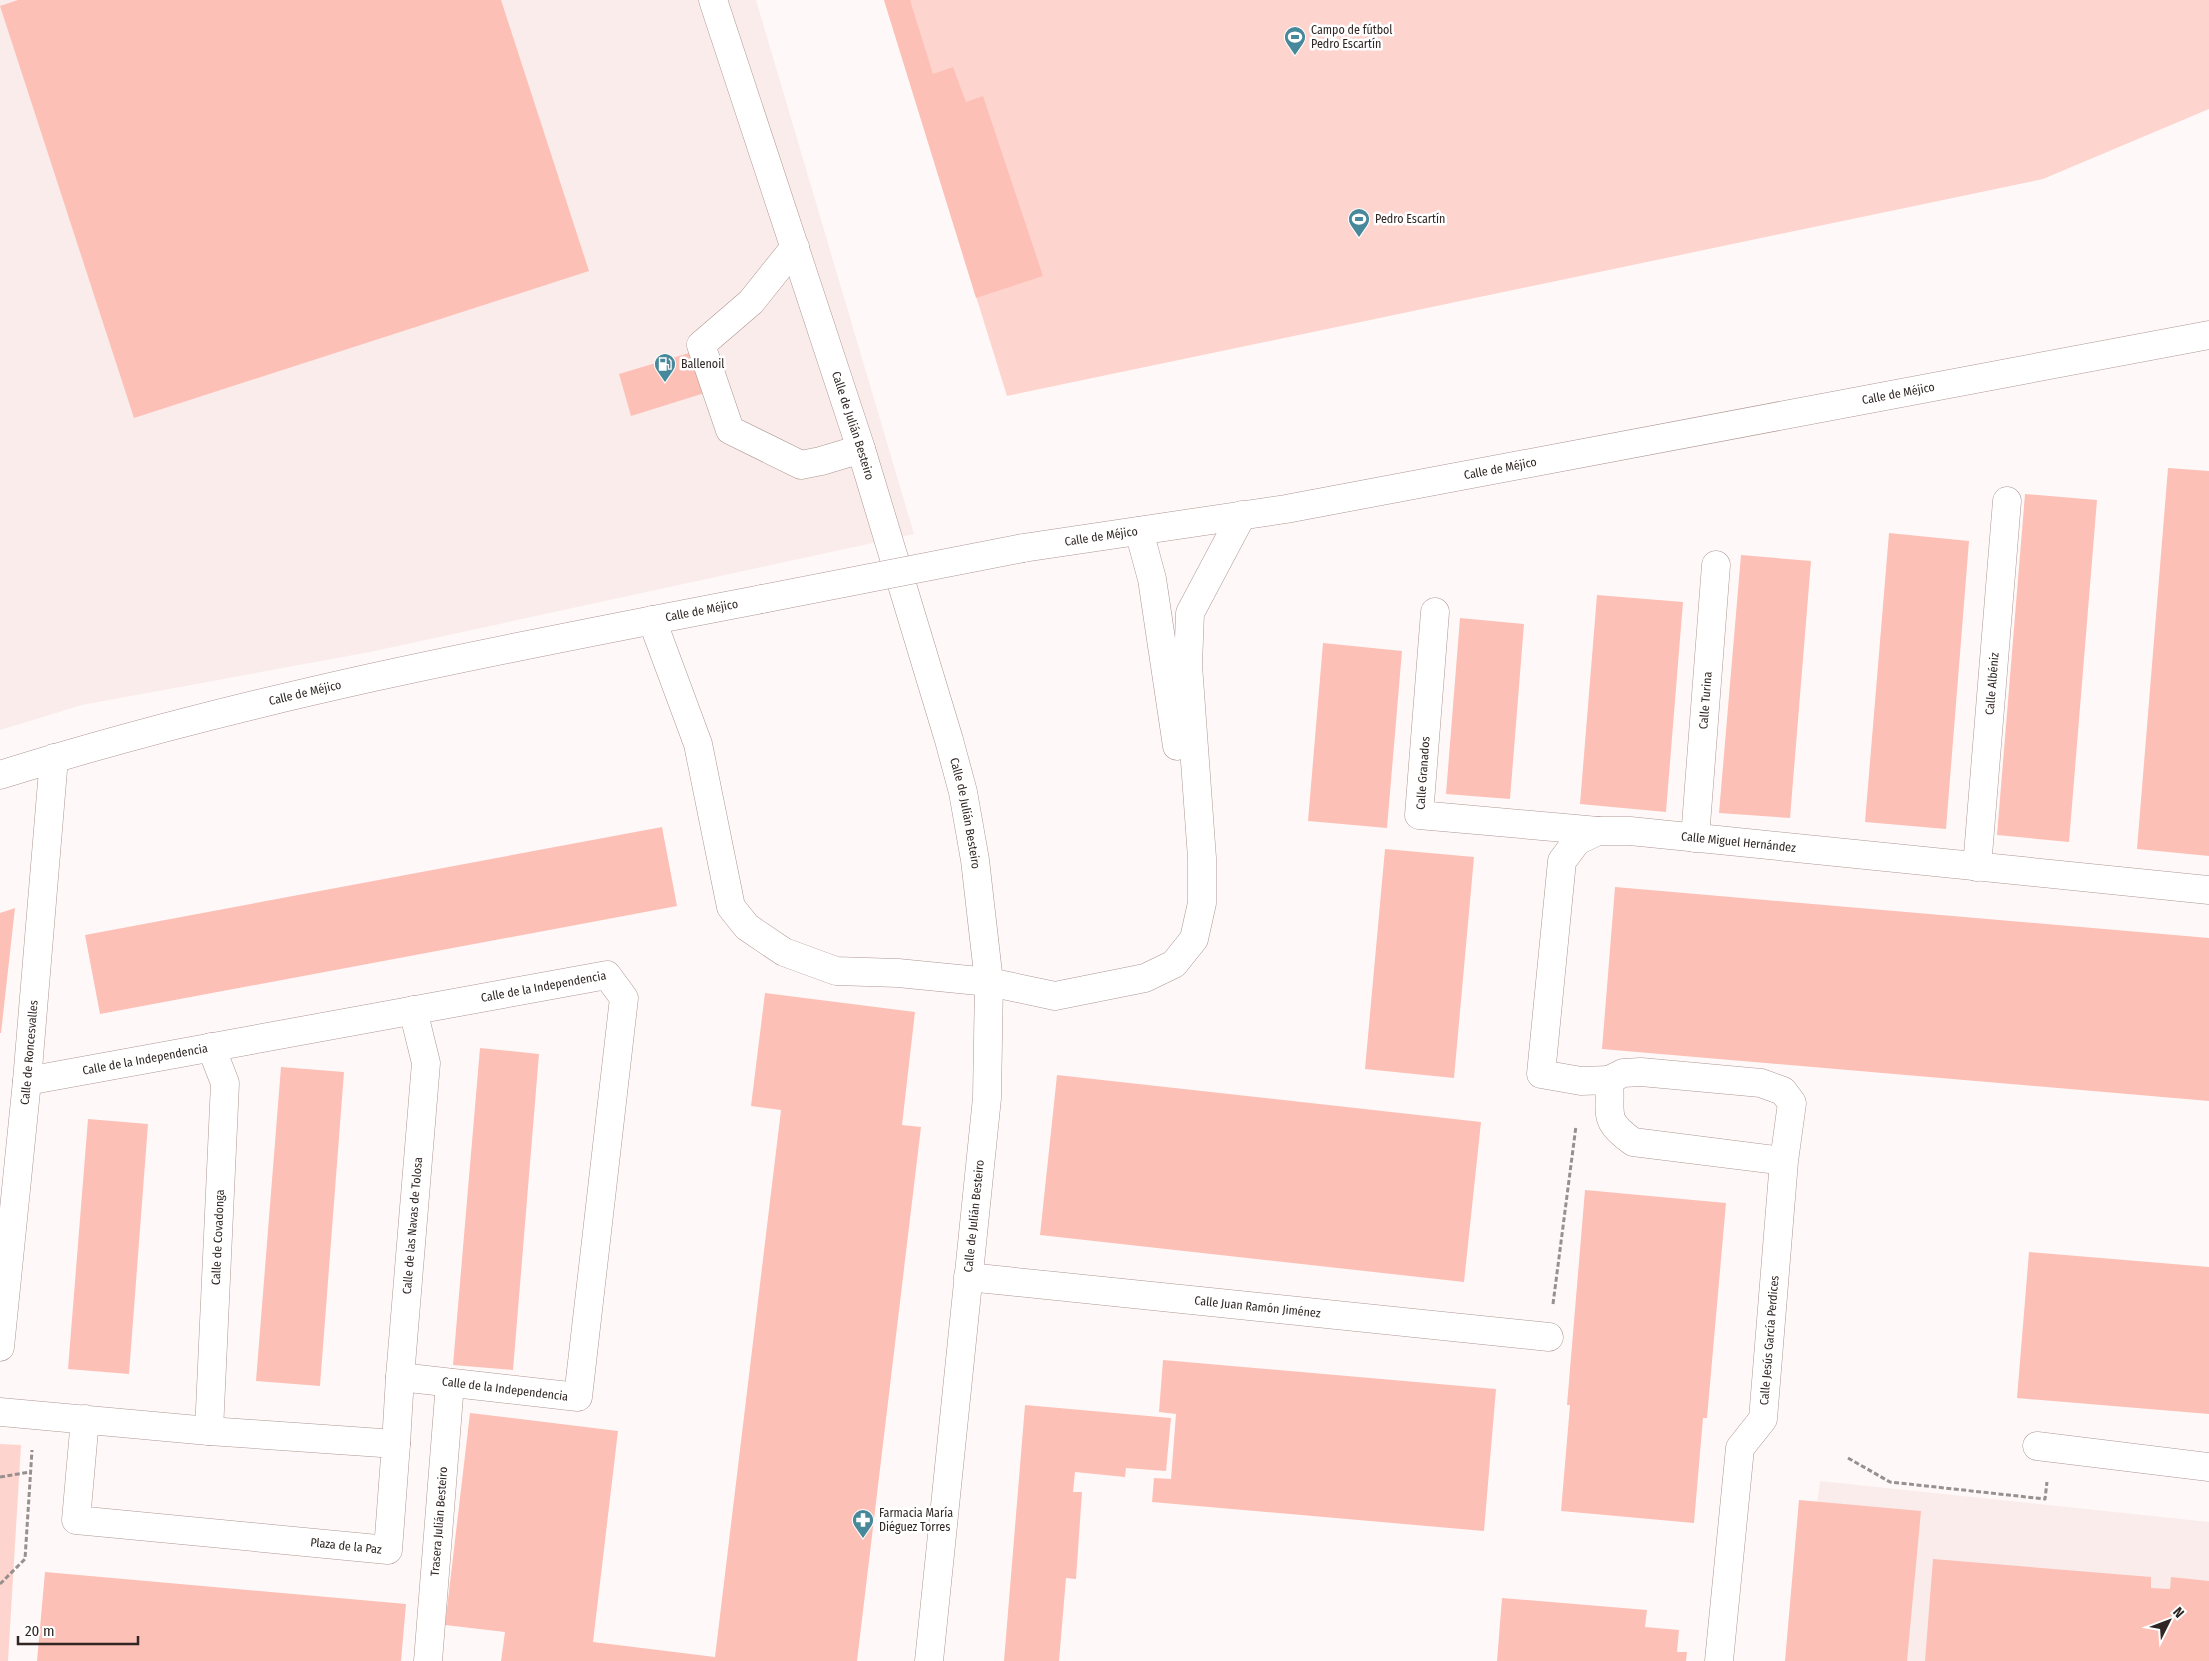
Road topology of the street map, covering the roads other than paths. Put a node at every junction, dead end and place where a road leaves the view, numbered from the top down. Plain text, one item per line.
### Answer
1 (713, 0) edge
2 (795, 247) junction
3 (2209, 335) edge
4 (861, 449) junction
5 (2007, 501) dead end
6 (1242, 515) junction
7 (1139, 531) junction
8 (1716, 565) dead end
9 (1435, 612) dead end
10 (652, 620) junction
11 (54, 758) junction
12 (0, 775) edge
13 (1598, 831) junction
14 (1694, 838) junction
15 (1202, 858) junction
16 (1977, 866) junction
17 (2209, 890) edge
18 (989, 982) junction
19 (413, 1010) junction
20 (211, 1047) junction
21 (1609, 1080) junction
22 (26, 1081) junction
23 (1784, 1161) junction
24 (968, 1277) junction
25 (1549, 1337) road end
26 (0, 1347) edge
27 (400, 1377) junction
28 (450, 1383) junction
29 (0, 1412) edge
30 (85, 1420) junction
31 (209, 1431) junction
32 (396, 1444) junction
33 (2037, 1446) dead end
34 (2209, 1467) edge
35 (428, 1661) edge
36 (928, 1661) edge
37 (1719, 1661) edge

1 - 2 street, Calle de Julián Besteiro
2 - 4 street, Calle de Julián Besteiro
2 - 4 street
3 - 6 street, Calle de Méjico
4 - 18 street, Calle de Julián Besteiro
5 - 16 street, Calle Albéniz
6 - 7 street, Calle de Méjico
6 - 15 street
7 - 10 street, Calle de Méjico, bridge
7 - 15 street
8 - 14 street, Calle Turina
9 - 13 street, Calle Granados
10 - 11 street, Calle de Méjico
10 - 18 street
11 - 12 street, Calle de Méjico
11 - 22 street, Calle de Roncesvalles
13 - 14 street, Calle Miguel Hernández
13 - 21 street, Calle Miguel Hernández
14 - 16 street, Calle Miguel Hernández
15 - 18 street
16 - 17 street, Calle Miguel Hernández
18 - 24 street, Calle de Julián Besteiro
19 - 20 street, Calle de la Independencia
19 - 27 street, Calle de las Navas de Tolosa
19 - 28 street, Calle de la Independencia
20 - 22 street, Calle de la Independencia
20 - 31 street, Calle de Covadonga
21 - 23 street
21 - 23 street, Calle Jesús García Perdices
22 - 26 street, Calle de Roncesvalles
23 - 37 street, Calle Jesús García Perdices
24 - 25 street, Calle Juan Ramón Jiménez
24 - 36 street, Calle de Julián Besteiro
27 - 28 street, Calle de la Independencia
27 - 32 street, Calle de las Navas de Tolosa
28 - 35 street, Trasera Julián Besteiro
29 - 30 street
30 - 31 street
30 - 32 street, Plaza de la Paz
31 - 32 street
33 - 34 street

